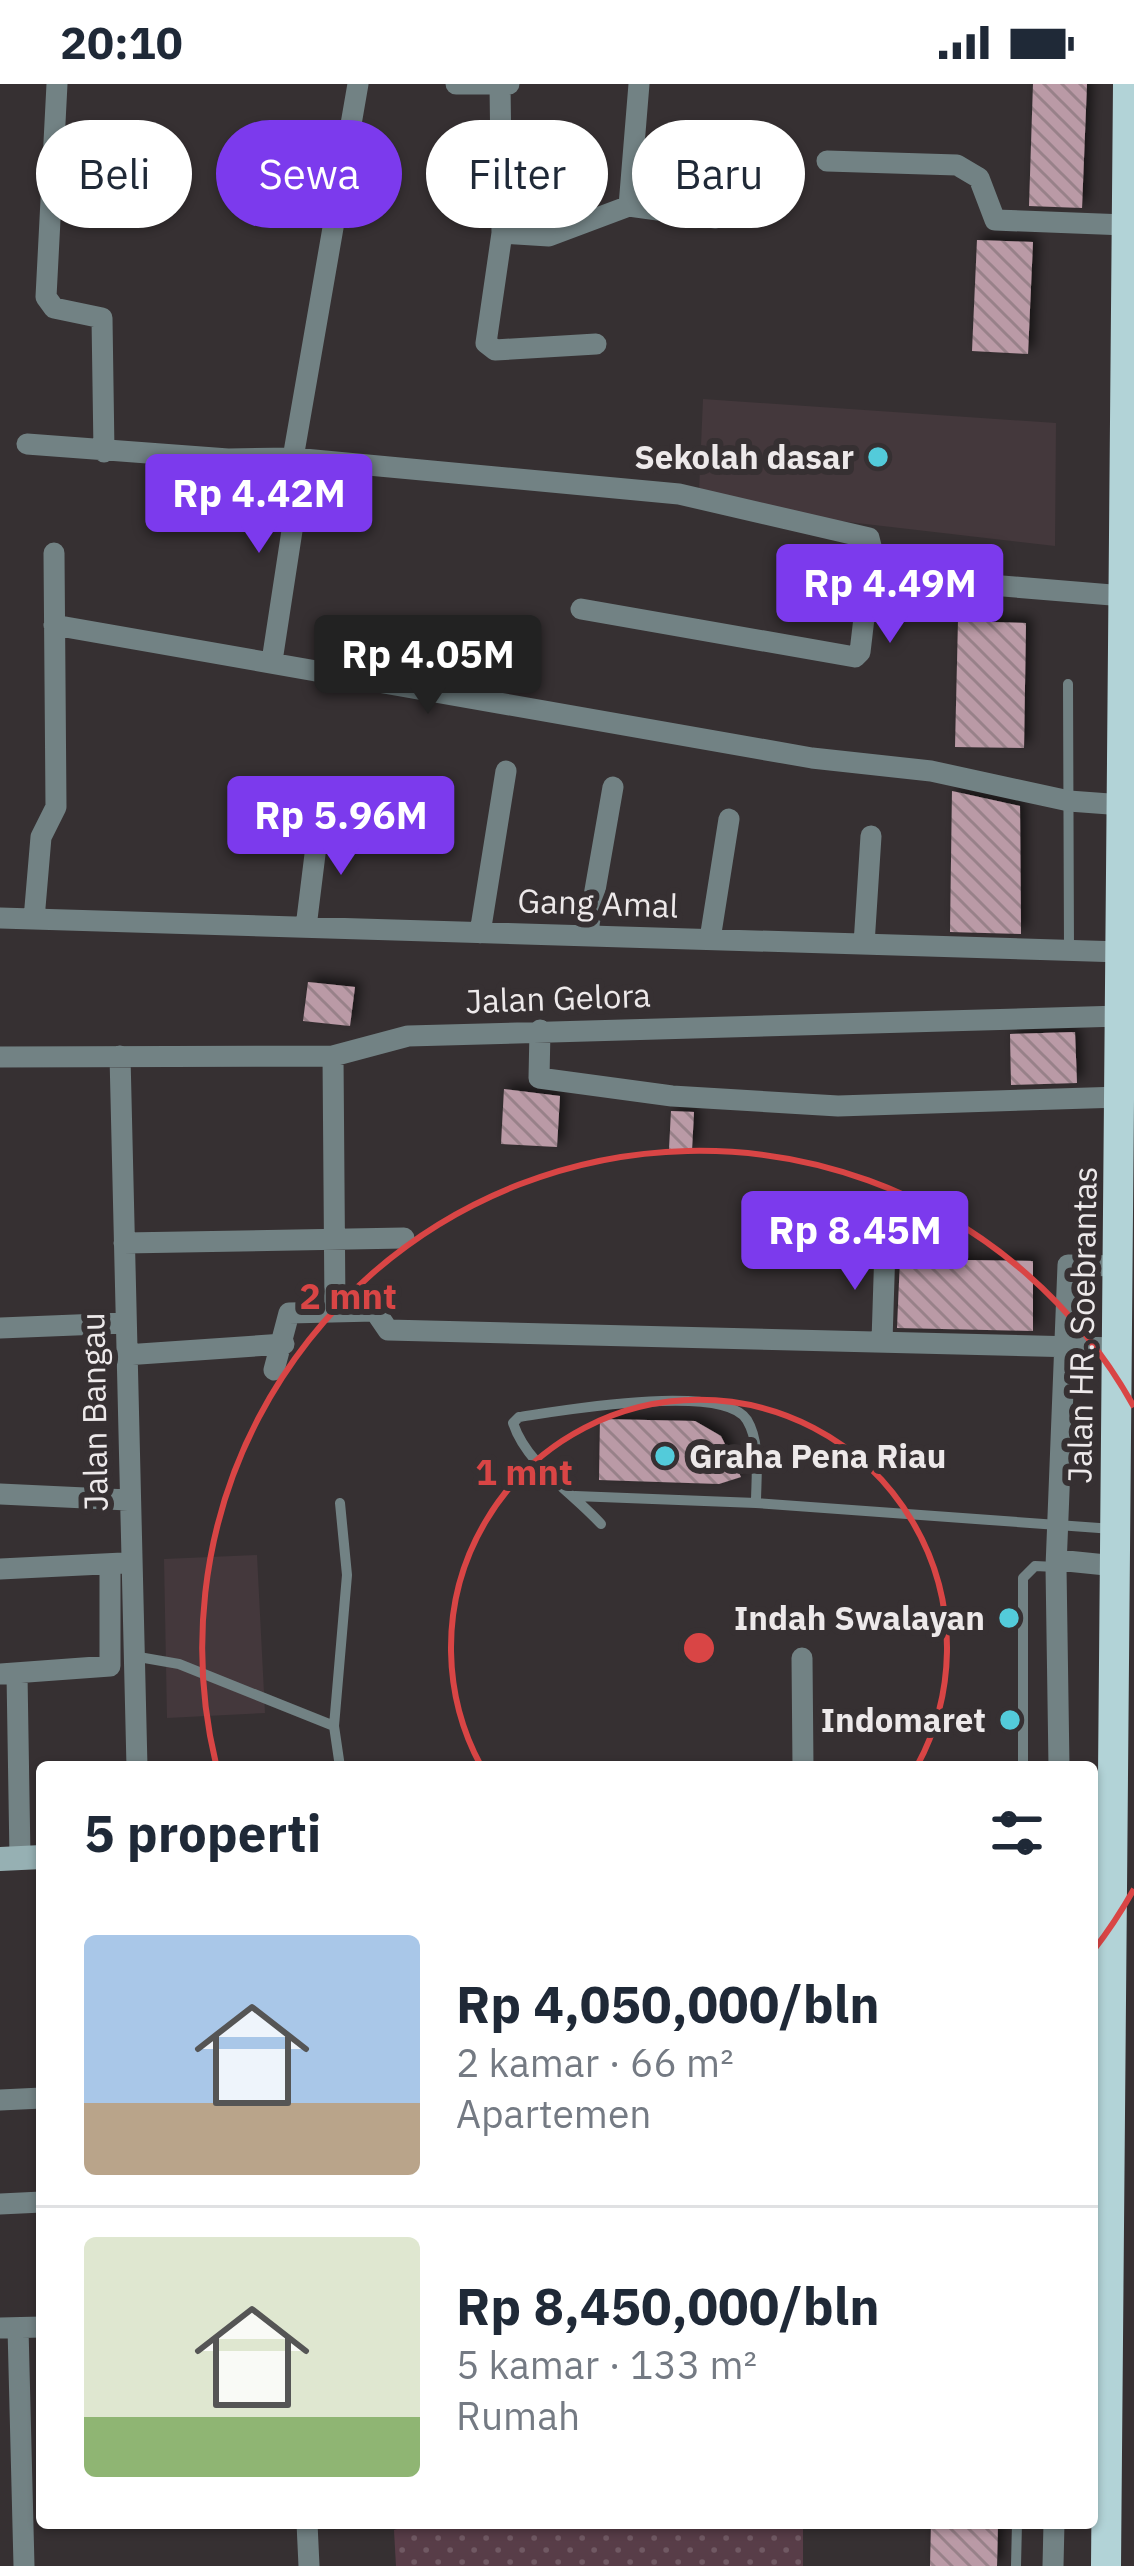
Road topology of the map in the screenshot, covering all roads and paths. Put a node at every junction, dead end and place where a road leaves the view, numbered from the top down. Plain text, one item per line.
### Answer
1 (57, 84) edge
2 (358, 84) edge
3 (456, 84) edge
4 (512, 84) edge
5 (639, 84) edge
6 (1128, 84) edge
7 (500, 85) edge
8 (353, 120) edge
9 (826, 160) dead end
10 (629, 206) junction
11 (632, 206) edge
12 (1129, 214) edge
13 (336, 228) edge
14 (502, 233) junction
15 (596, 344) dead end
16 (27, 444) dead end
17 (104, 452) junction
18 (298, 458) junction
19 (54, 553) dead end
20 (869, 575) junction
21 (1124, 596) junction
22 (581, 609) dead end
23 (54, 625) junction
24 (272, 662) junction
25 (1068, 684) dead end
26 (506, 771) dead end
27 (613, 787) dead end
28 (1069, 802) junction
29 (1123, 805) junction
30 (729, 819) dead end
31 (319, 822) dead end
32 (871, 836) dead end
33 (0, 918) edge
34 (34, 919) junction
35 (306, 927) junction
36 (480, 932) junction
37 (587, 936) junction
38 (710, 939) junction
39 (864, 944) junction
40 (1070, 950) junction
41 (1122, 952) junction
42 (1121, 1016) junction
43 (540, 1030) junction
44 (120, 1056) junction
45 (333, 1056) junction
46 (0, 1057) edge
47 (1120, 1097) junction
48 (336, 1238) junction
49 (404, 1238) dead end
50 (124, 1243) junction
51 (885, 1247) dead end
52 (1119, 1266) junction
53 (335, 1310) junction
54 (125, 1323) junction
55 (0, 1328) edge
56 (882, 1341) junction
57 (284, 1344) junction
58 (1068, 1347) junction
59 (1118, 1348) junction
60 (125, 1354) junction
61 (274, 1370) dead end
62 (0, 1494) edge
63 (575, 1496) junction
64 (128, 1500) junction
65 (340, 1503) dead end
66 (756, 1503) junction
67 (601, 1524) dead end
68 (1059, 1528) junction
69 (1116, 1529) junction
70 (120, 1563) junction
71 (1057, 1563) junction
72 (1116, 1566) junction
73 (0, 1569) edge
74 (133, 1656) junction
75 (802, 1658) dead end
76 (8, 1674) edge
77 (334, 1726) junction
78 (137, 1761) edge
79 (339, 1761) edge
80 (803, 1761) edge
81 (1023, 1761) edge
82 (1059, 1761) edge
83 (1104, 1813) edge
84 (21, 1858) edge
85 (1102, 2056) edge
86 (36, 2098) edge
87 (0, 2100) edge
88 (36, 2202) edge
89 (0, 2204) edge
90 (9, 2328) edge
91 (32, 2490) edge
92 (307, 2529) edge
93 (1017, 2529) edge
94 (1054, 2529) edge
95 (24, 2566) edge
96 (309, 2566) edge
97 (1016, 2566) edge
98 (1053, 2566) edge
99 (1106, 2566) edge

1 - 17 street
2 - 8 street
3 - 7 street
4 - 7 street
5 - 10 street
6 - 12 main road, Jalan HR. Soebrantas
7 - 14 street
9 - 12 street
10 - 11 street
10 - 14 street
12 - 21 main road, Jalan HR. Soebrantas
13 - 18 street
14 - 15 street
16 - 17 street
17 - 18 street
18 - 20 street
18 - 24 street
19 - 23 street
20 - 21 street
20 - 22 street
21 - 29 main road, Jalan HR. Soebrantas
23 - 24 street
23 - 34 street
24 - 28 street
25 - 28 lane
26 - 36 street
27 - 37 street
28 - 29 street
28 - 40 lane
29 - 41 main road, Jalan HR. Soebrantas
30 - 38 street
31 - 35 street
32 - 39 street
33 - 34 street, Gang Amal
34 - 35 street, Gang Amal
35 - 36 street, Gang Amal
36 - 37 street, Gang Amal
37 - 38 street, Gang Amal
38 - 39 street, Gang Amal
39 - 40 street, Gang Amal
40 - 41 street, Gang Amal
41 - 42 main road, Jalan HR. Soebrantas
42 - 43 street, Jalan Gelora
42 - 47 main road, Jalan HR. Soebrantas
43 - 45 street, Jalan Gelora
43 - 47 street
44 - 45 street, Jalan Gelora
44 - 46 street, Jalan Gelora
44 - 50 street, Jalan Bangau
45 - 48 street
47 - 52 main road, Jalan HR. Soebrantas
48 - 49 street
48 - 50 street
48 - 53 street
50 - 54 street, Jalan Bangau
51 - 56 street
52 - 58 street
52 - 59 main road, Jalan HR. Soebrantas
53 - 56 street
53 - 57 street
54 - 55 street
54 - 60 street, Jalan Bangau
56 - 58 street
57 - 60 street
57 - 61 street
58 - 59 street
58 - 68 street
59 - 69 main road, Jalan HR. Soebrantas
60 - 64 street, Jalan Bangau
62 - 64 street
63 - 66 lane
63 - 66 lane
63 - 67 lane
64 - 70 street, Jalan Bangau
65 - 77 lane
66 - 68 lane
68 - 69 lane
68 - 71 street
69 - 72 main road, Jalan HR. Soebrantas
70 - 73 street
70 - 74 street, Jalan Bangau
70 - 76 street
71 - 72 street
71 - 81 lane
71 - 82 street
72 - 83 main road, Jalan HR. Soebrantas
74 - 77 lane
74 - 78 street, Jalan Bangau
75 - 80 street
76 - 84 street
77 - 79 lane
83 - 85 main road, Jalan HR. Soebrantas
85 - 99 main road, Jalan HR. Soebrantas
86 - 87 street
88 - 89 street
90 - 91 street
91 - 95 street
92 - 96 street
93 - 97 lane
94 - 98 street

